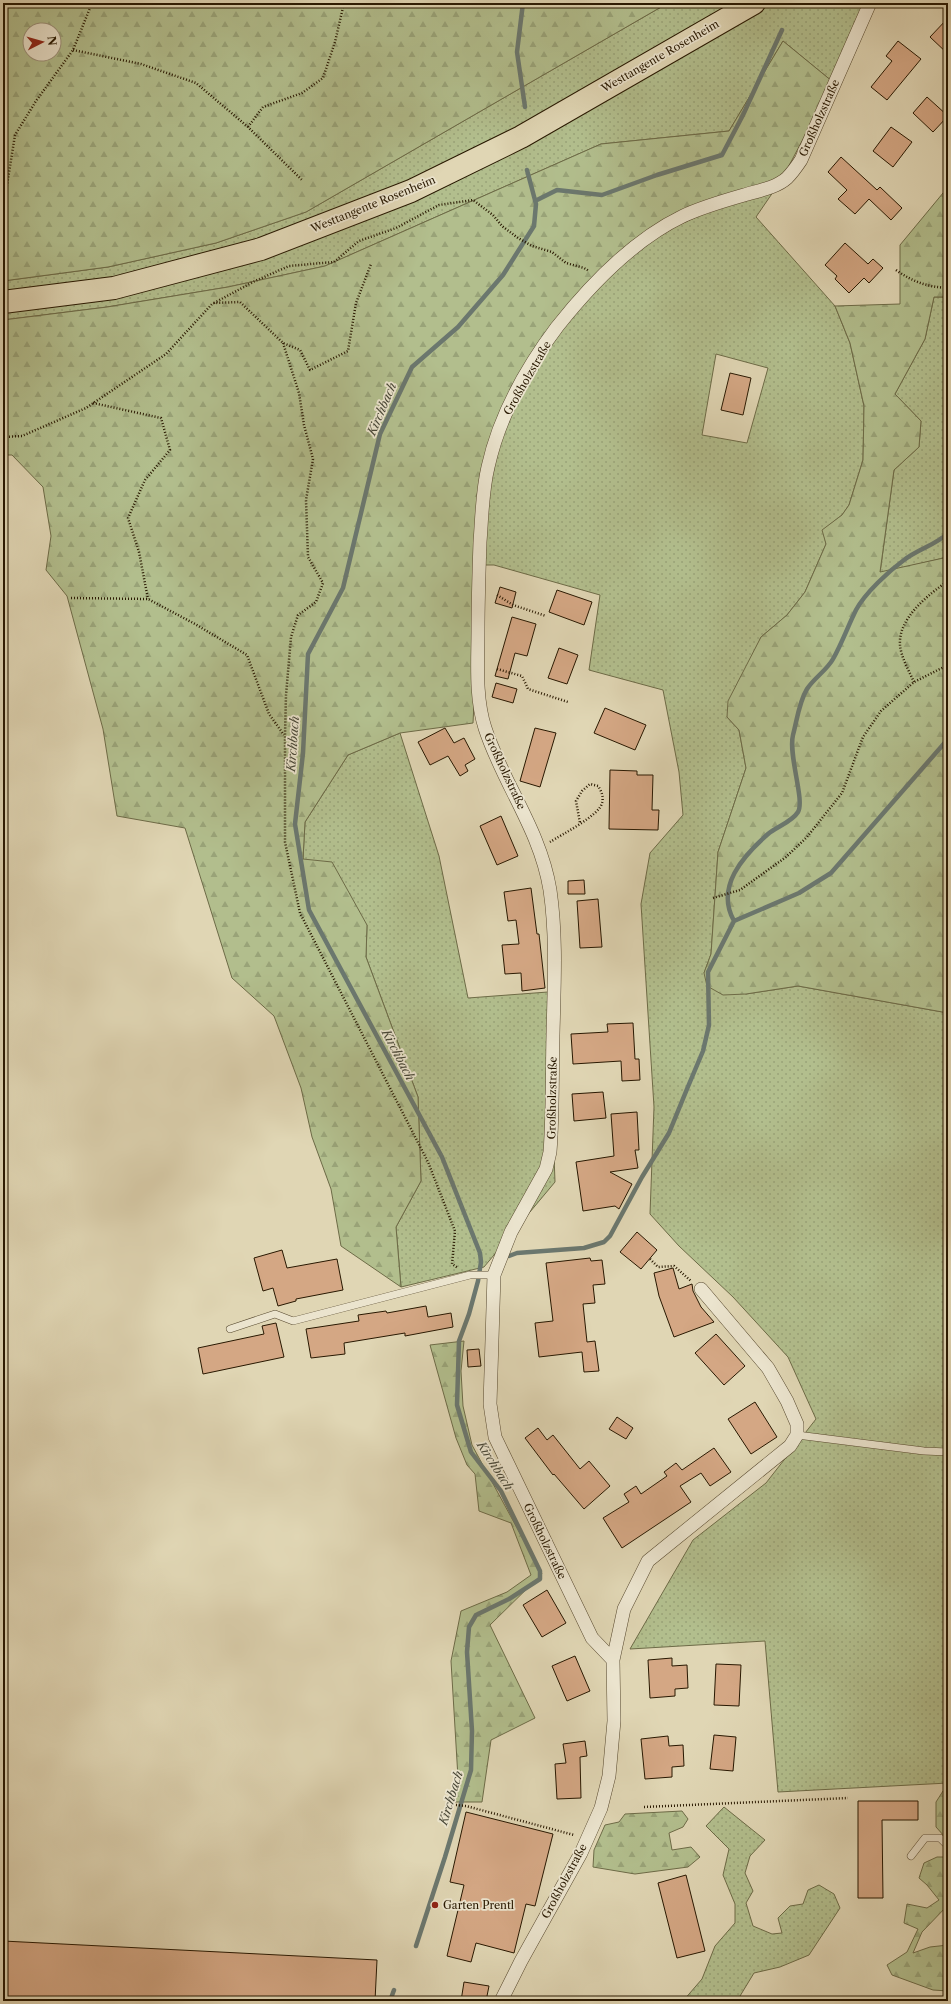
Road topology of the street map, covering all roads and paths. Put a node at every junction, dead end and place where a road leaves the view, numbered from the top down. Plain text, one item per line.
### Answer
1 (92, 3) edge
2 (344, 3) edge
3 (754, 3) edge
4 (870, 3) edge
5 (73, 50) junction
6 (248, 126) junction
7 (302, 180) dead end
8 (3, 210) edge
9 (371, 264) dead end
10 (896, 270) dead end
11 (598, 279) junction
12 (948, 288) edge
13 (3, 302) edge
14 (213, 303) junction
15 (283, 343) junction
16 (93, 403) junction
17 (3, 437) edge
18 (948, 581) edge
19 (497, 596) dead end
20 (72, 598) dead end
21 (148, 599) junction
22 (546, 616) dead end
23 (948, 665) edge
24 (497, 669) dead end
25 (914, 682) junction
26 (568, 702) dead end
27 (284, 735) junction
28 (580, 823) junction
29 (539, 849) junction
30 (713, 898) dead end
31 (650, 1259) dead end
32 (494, 1274) junction
33 (470, 1275) junction
34 (701, 1289) joint
35 (230, 1329) dead end
36 (797, 1435) junction
37 (948, 1452) edge
38 (613, 1660) junction
39 (848, 1798) dead end
40 (456, 1805) dead end
41 (644, 1807) dead end
42 (586, 1838) junction
43 (948, 1846) edge
44 (911, 1856) dead end
45 (501, 2001) edge

1 - 5 path
2 - 6 path
3 - 13 highway, Westtangente Rosenheim
4 - 11 street, Großholzstraße
5 - 6 path
5 - 8 path
6 - 7 path
9 - 15 path
10 - 12 path
11 - 14 path
11 - 29 street, Großholzstraße
14 - 15 path
14 - 16 path
15 - 27 path
16 - 17 path
16 - 21 path
18 - 25 path
19 - 22 path
20 - 21 path
21 - 27 path
23 - 25 path
24 - 26 path
25 - 30 path
27 - 33 path
28 - 28 path
28 - 29 path
29 - 32 street, Großholzstraße
31 - 34 path
32 - 33 lane
32 - 38 street, Großholzstraße
33 - 35 lane
34 - 36 street
36 - 37 lane
36 - 38 street, Großholzstraße
38 - 42 street, Großholzstraße
39 - 41 path
40 - 42 path
42 - 45 street, Großholzstraße
43 - 44 lane

